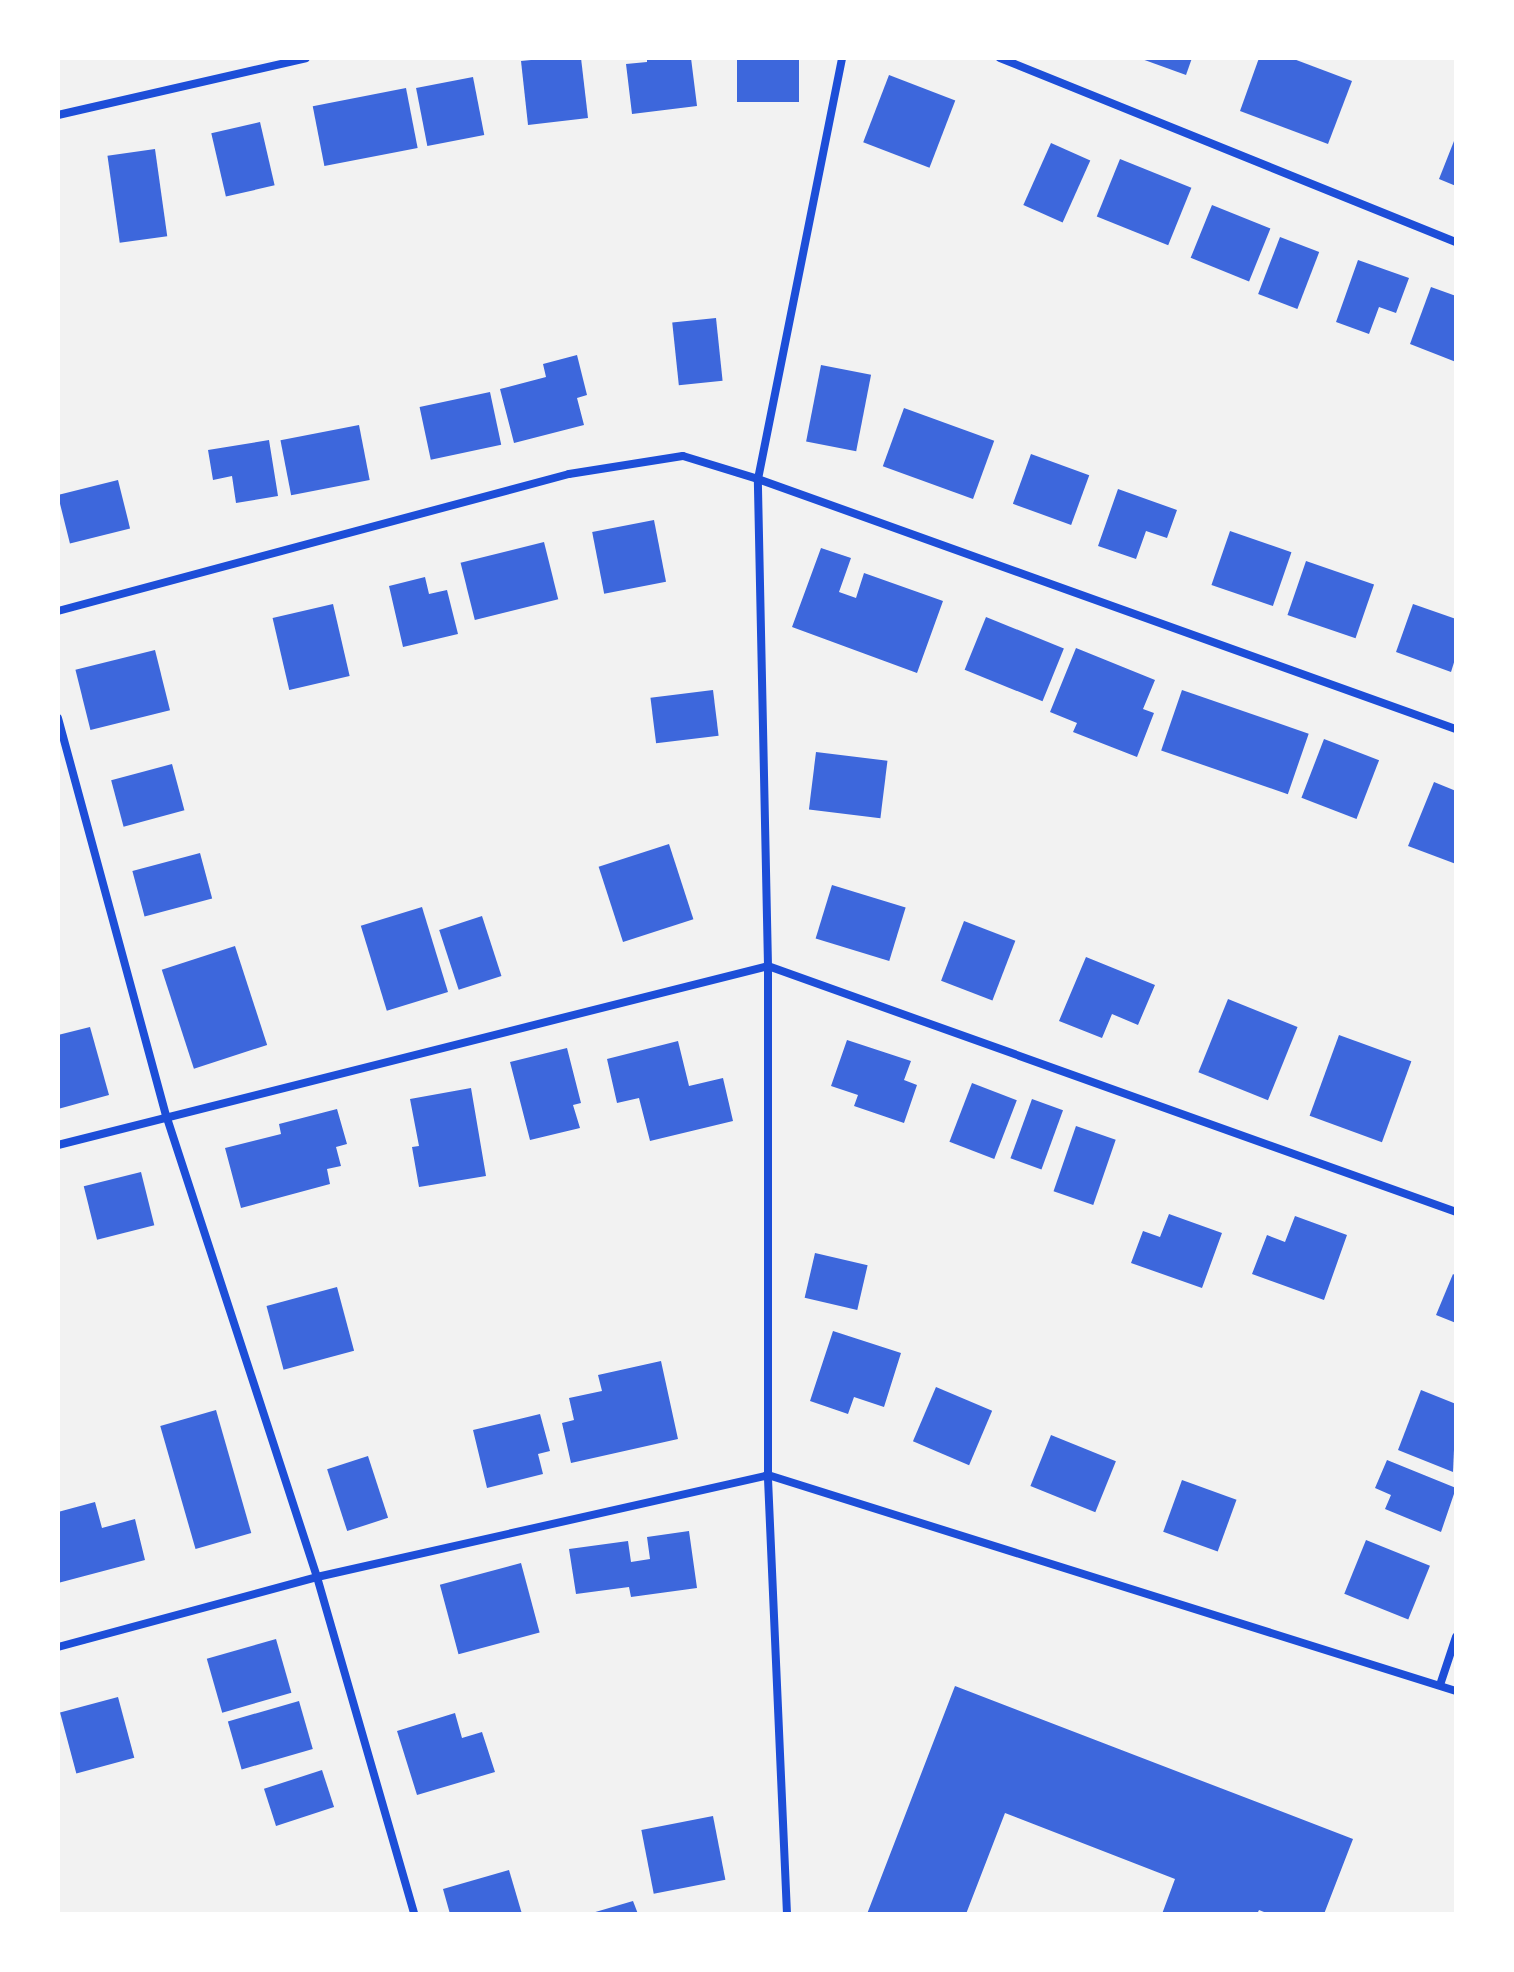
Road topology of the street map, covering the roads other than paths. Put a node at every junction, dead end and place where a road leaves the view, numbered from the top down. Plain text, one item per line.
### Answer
1 (306, 58) edge
2 (842, 58) edge
3 (1000, 58) edge
4 (58, 115) edge
5 (1456, 242) edge
6 (758, 479) junction
7 (58, 611) edge
8 (58, 718) edge
9 (1456, 729) edge
10 (768, 966) junction
11 (166, 1115) junction
12 (58, 1145) edge
13 (1456, 1212) edge
14 (768, 1475) junction
15 (317, 1577) junction
16 (1456, 1637) edge
17 (58, 1647) edge
18 (1440, 1685) junction
19 (1456, 1691) edge
20 (414, 1914) edge
21 (787, 1914) edge

1 - 4 street
2 - 6 street
3 - 5 street
6 - 7 street
6 - 9 street
6 - 10 street
8 - 11 street
10 - 11 street
10 - 13 street
10 - 14 street
11 - 12 street
11 - 15 street
14 - 15 street
14 - 18 street
14 - 21 street
15 - 17 street
15 - 20 street
16 - 18 street
18 - 19 street

